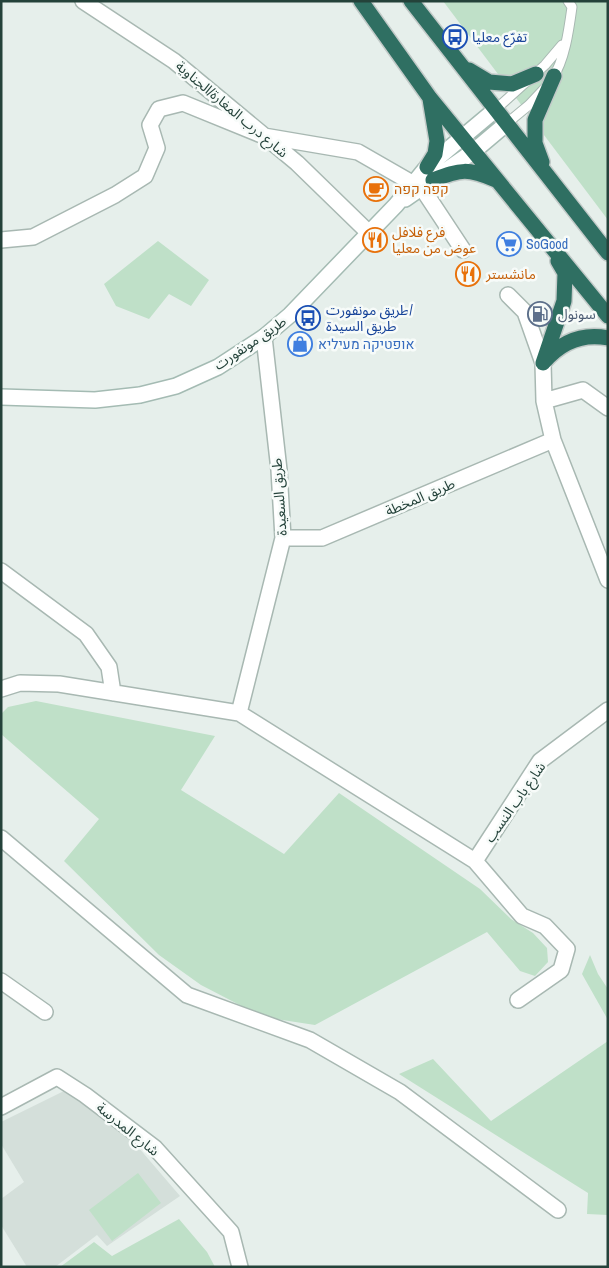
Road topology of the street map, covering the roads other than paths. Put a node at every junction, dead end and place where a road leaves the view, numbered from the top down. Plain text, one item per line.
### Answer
1 (83, 1) edge
2 (361, 1) edge
3 (411, 1) edge
4 (568, 1) edge
5 (566, 42) junction
6 (459, 61) junction
7 (536, 74) junction
8 (554, 76) junction
9 (430, 98) junction
10 (495, 110) junction
11 (506, 124) junction
12 (264, 136) junction
13 (463, 137) junction
14 (474, 151) junction
15 (548, 177) junction
16 (423, 180) junction
17 (498, 182) junction
18 (369, 233) junction
19 (1, 240) edge
20 (547, 240) junction
21 (463, 250) dead end
22 (608, 253) edge
23 (508, 295) dead end
24 (608, 316) edge
25 (264, 337) junction
26 (608, 338) edge
27 (543, 363) junction
28 (1, 397) edge
29 (544, 401) junction
30 (608, 408) edge
31 (553, 440) junction
32 (283, 538) junction
33 (1, 571) edge
34 (608, 580) edge
35 (1, 689) edge
36 (113, 693) junction
37 (608, 710) edge
38 (239, 713) junction
39 (1, 838) edge
40 (475, 861) junction
41 (1, 981) edge
42 (518, 1000) dead end
43 (45, 1012) dead end
44 (1, 1107) edge
45 (558, 1210) dead end
46 (240, 1267) edge

1 - 12 street, شارع درب المغارة/الجناوية
2 - 9 highway
3 - 6 highway
4 - 5 lane
5 - 7 lane
5 - 8 lane
6 - 7 highway
6 - 10 highway
7 - 10 lane
8 - 11 lane
8 - 15 highway
9 - 13 highway
9 - 16 highway
10 - 11 highway
10 - 13 street, طريق مونفورت
11 - 14 street, طريق مونفورت
11 - 15 highway
12 - 16 street
12 - 18 street, شارع درب المغارة/الجناوية
12 - 19 street
13 - 14 highway
13 - 16 street, طريق مونفورت
14 - 16 street, طريق مونفورت
14 - 17 highway
15 - 22 highway
16 - 17 highway
16 - 18 street, طريق مونفورت
16 - 21 street
17 - 20 highway
18 - 25 street, طريق مونفورت
20 - 24 highway
20 - 27 highway
23 - 27 street
25 - 28 street, طريق مونفورت
25 - 32 street, طريق السعيدة
26 - 27 highway
27 - 29 street
29 - 30 street
29 - 31 street
31 - 32 street, طريق المخطة
31 - 34 street
32 - 38 street, طريق السعيدة
33 - 36 street
35 - 36 street
36 - 38 street
37 - 40 street, شارع باب النسب
38 - 40 street
39 - 45 street
40 - 42 street
41 - 43 street
44 - 46 street, شارع المدرسة

